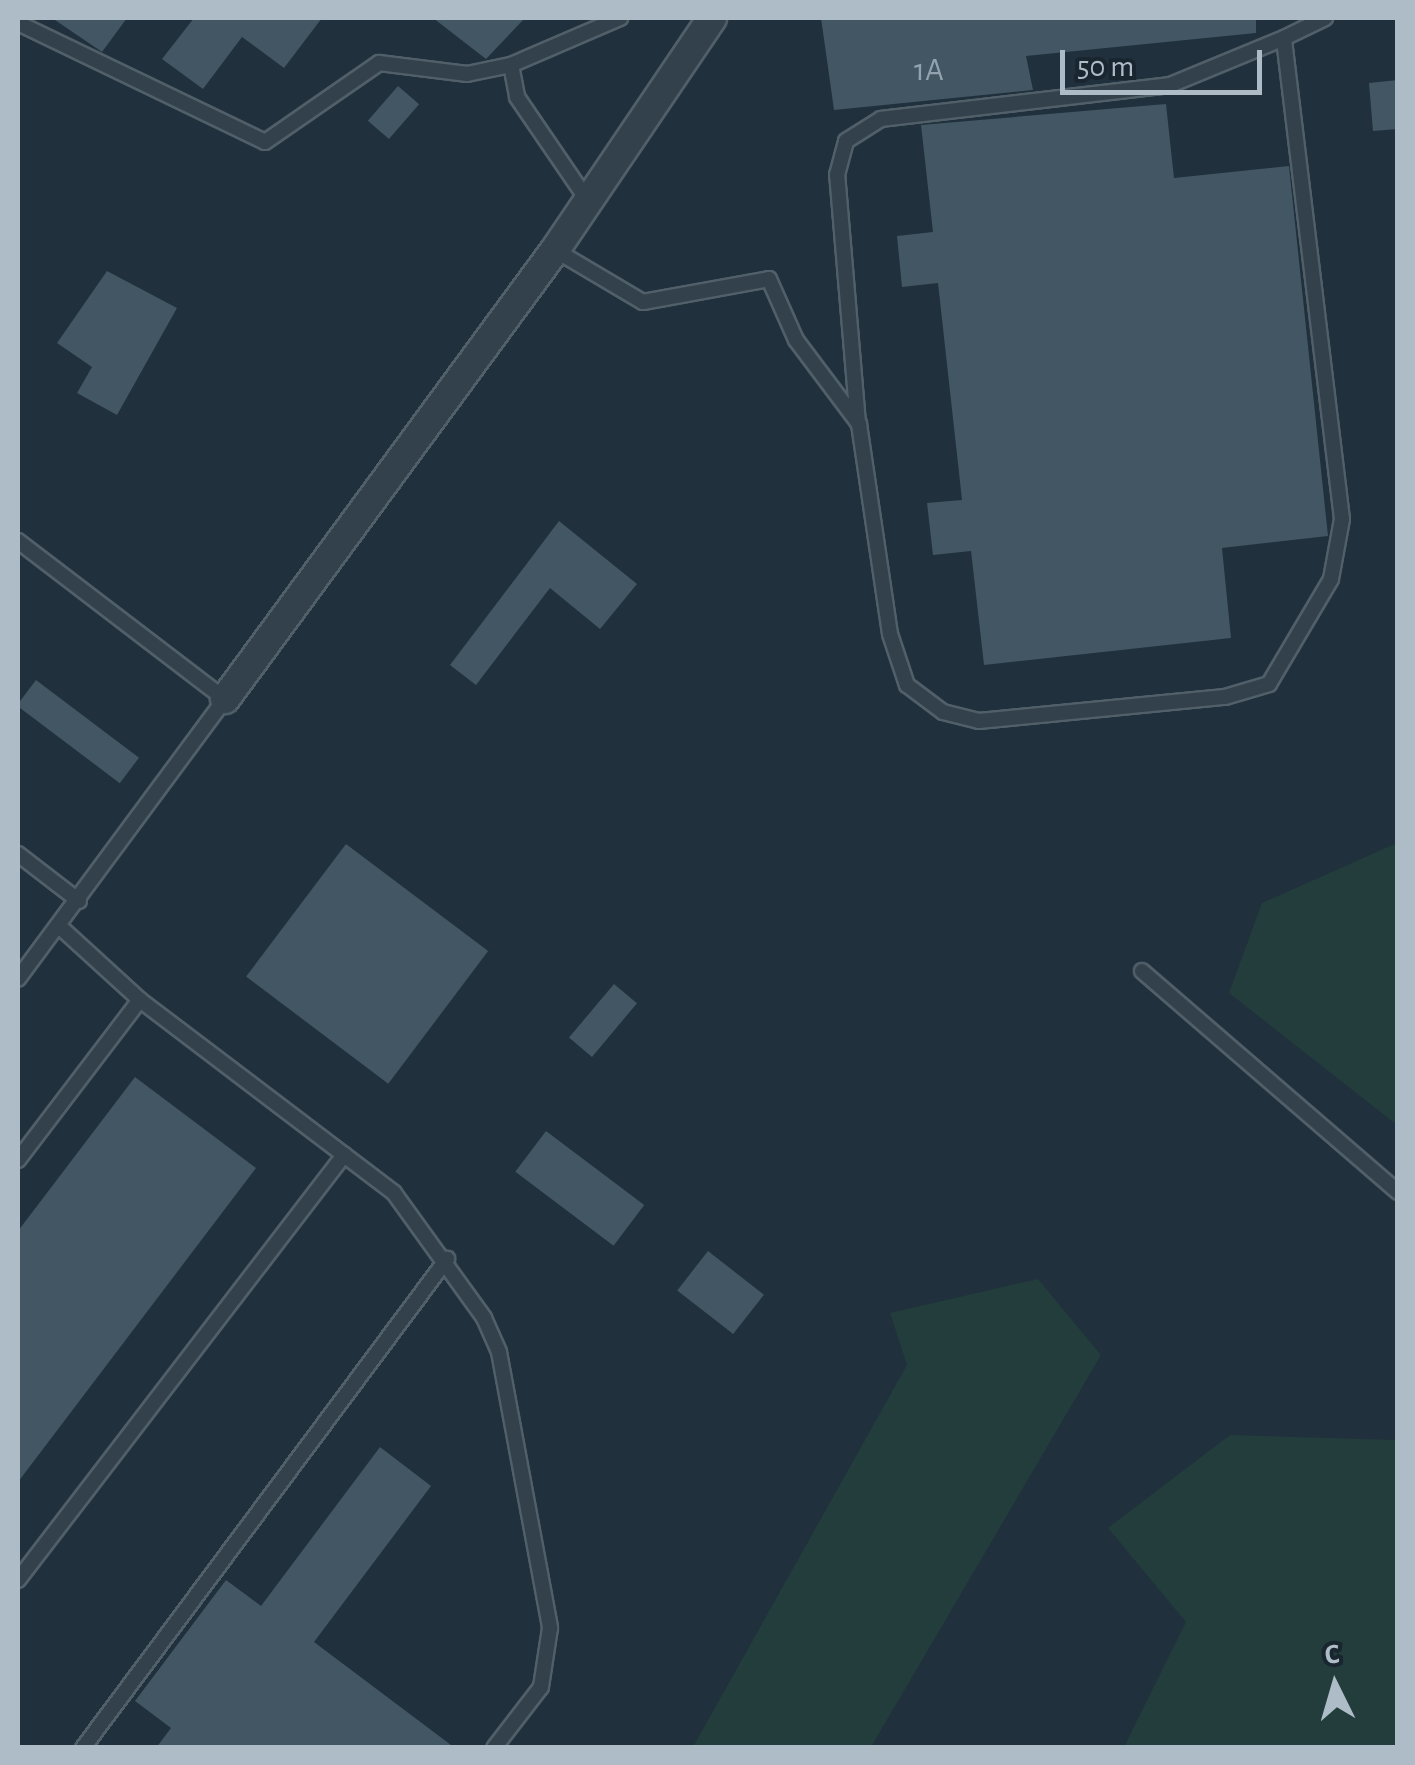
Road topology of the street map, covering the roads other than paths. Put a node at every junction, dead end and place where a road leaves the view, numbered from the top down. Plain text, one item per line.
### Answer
1 (620, 18) edge
2 (712, 18) edge
3 (1325, 18) edge
4 (18, 24) edge
5 (1284, 38) junction
6 (511, 65) junction
7 (588, 201) junction
8 (555, 250) junction
9 (858, 424) junction
10 (18, 541) edge
11 (225, 699) junction
12 (18, 854) edge
13 (78, 901) junction
14 (59, 926) junction
15 (1142, 971) dead end
16 (18, 979) edge
17 (140, 1000) junction
18 (344, 1155) junction
19 (18, 1160) edge
20 (1398, 1192) edge
21 (447, 1259) junction
22 (18, 1580) edge
23 (84, 1748) edge
24 (494, 1748) edge

1 - 6 lane
2 - 7 street
3 - 5 lane
4 - 6 lane
5 - 9 lane
5 - 9 lane
6 - 7 lane
7 - 8 street
8 - 9 lane
8 - 11 street
10 - 11 lane
11 - 13 lane
12 - 13 lane
13 - 14 lane
14 - 16 lane
14 - 17 lane
15 - 20 lane
17 - 18 lane
17 - 19 lane
18 - 21 lane
18 - 22 lane
21 - 23 lane
21 - 24 lane

